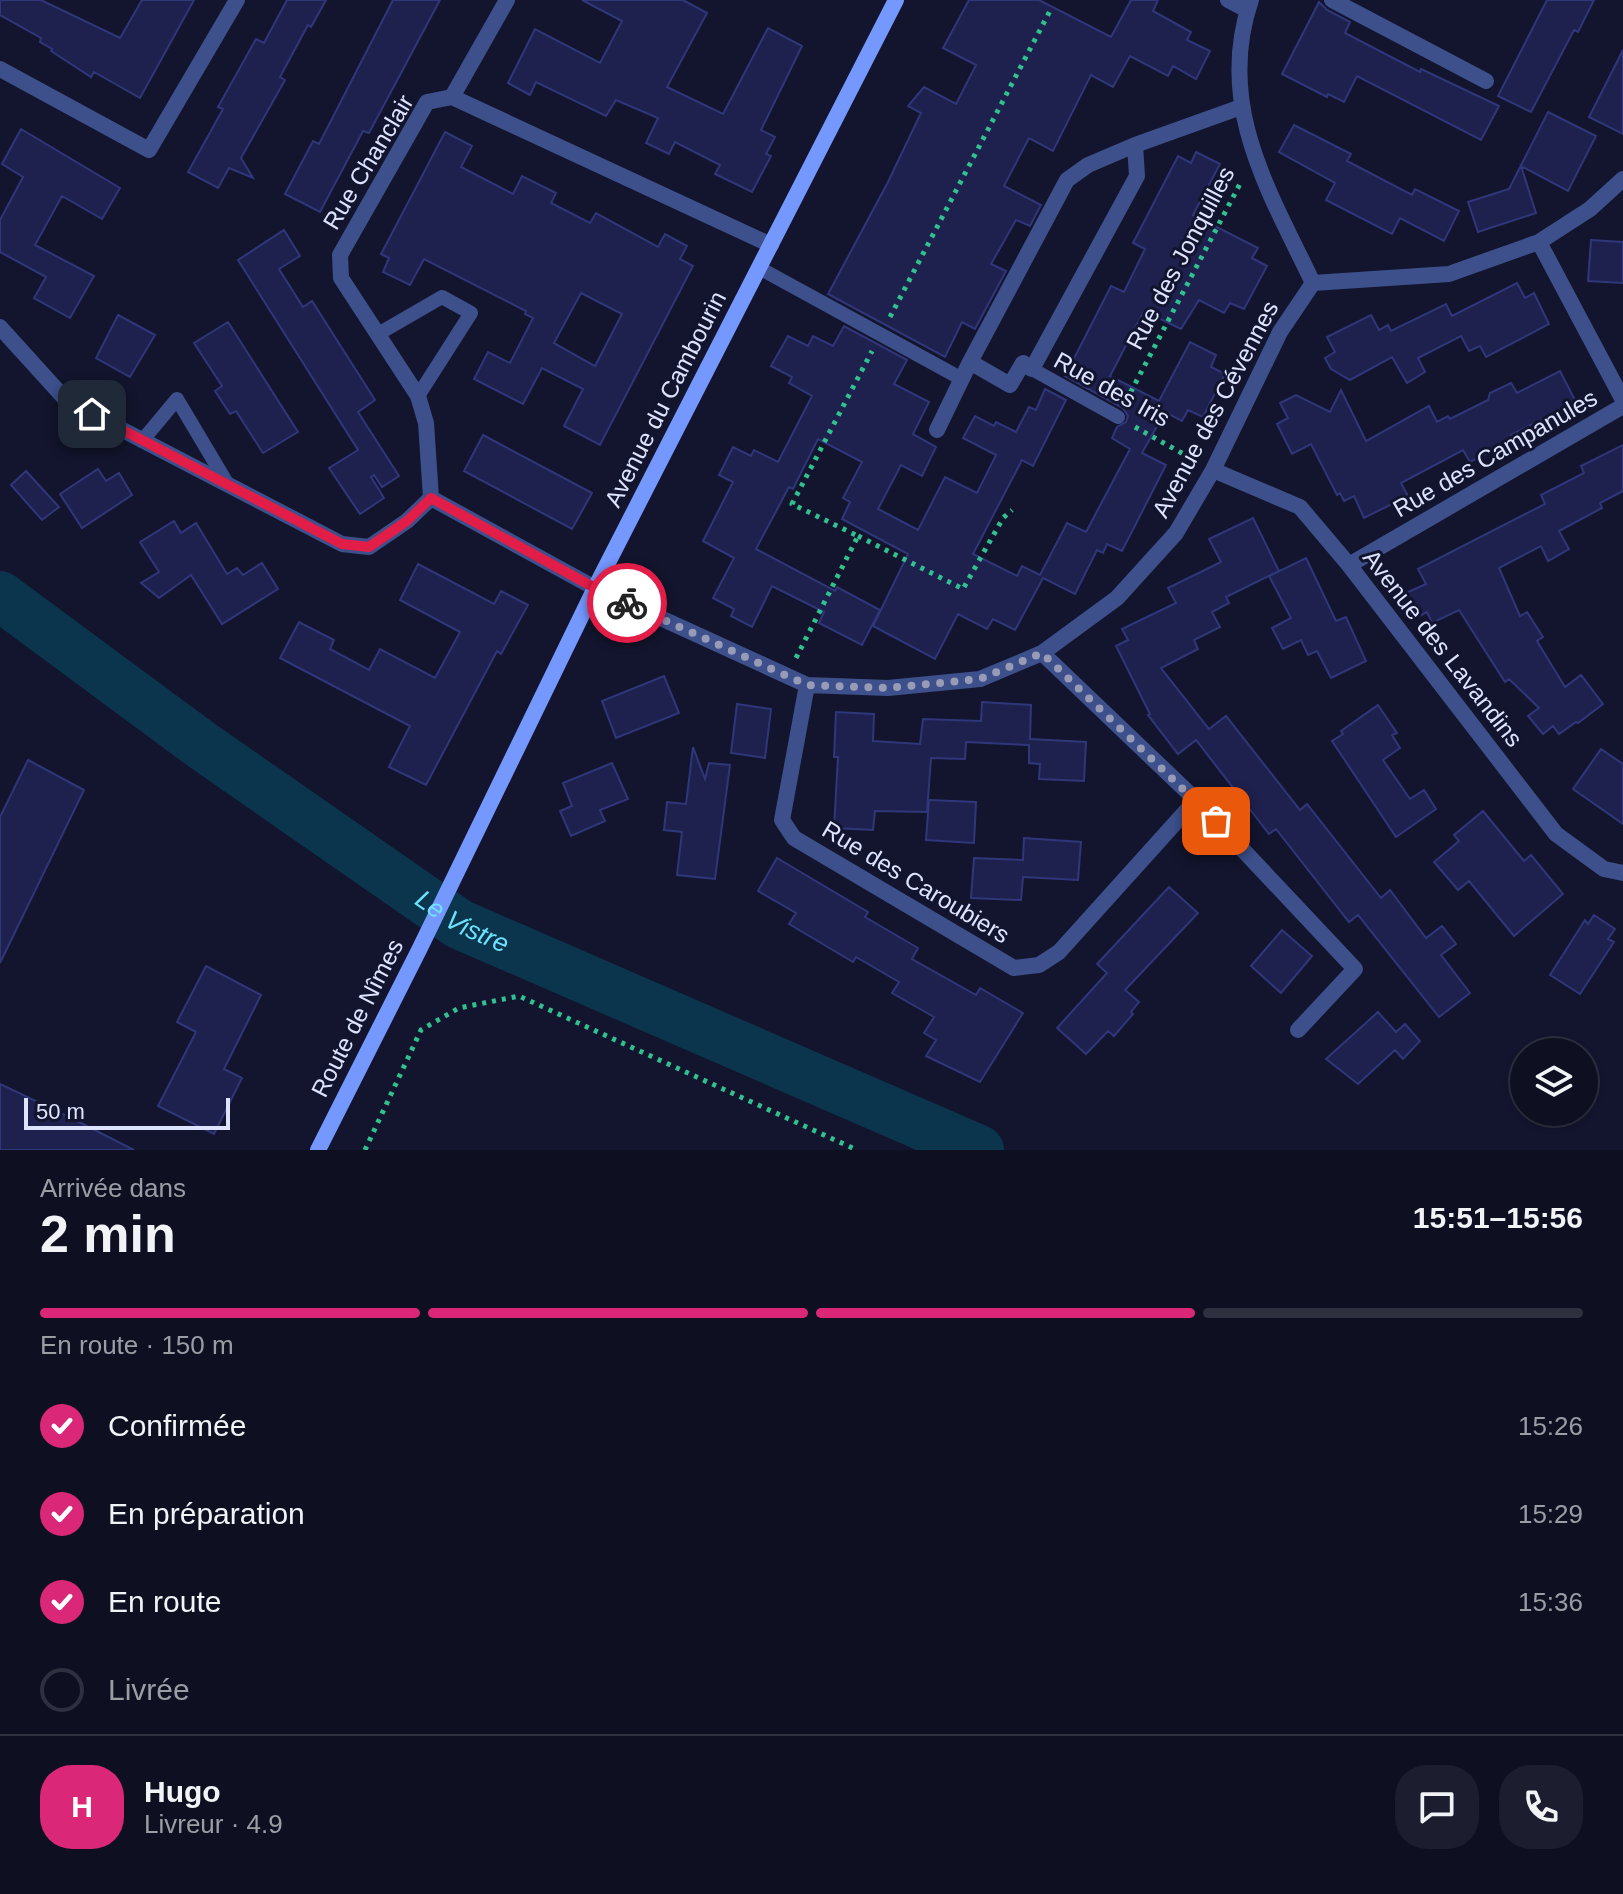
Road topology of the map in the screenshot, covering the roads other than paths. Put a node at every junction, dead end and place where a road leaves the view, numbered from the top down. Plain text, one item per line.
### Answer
1 (237, 0) edge
2 (507, 0) edge
3 (896, 0) edge
4 (1228, 0) edge
5 (1332, 0) edge
6 (1249, 5) edge
7 (0, 69) edge
8 (1486, 81) dead end
9 (452, 97) junction
10 (1241, 107) junction
11 (1135, 145) junction
12 (1623, 179) edge
13 (1539, 242) junction
14 (771, 245) junction
15 (759, 268) junction
16 (1313, 283) junction
17 (0, 327) edge
18 (378, 334) junction
19 (970, 362) junction
20 (1032, 369) junction
21 (962, 379) junction
22 (418, 396) junction
23 (1623, 403) edge
24 (1118, 417) road end
25 (937, 430) dead end
26 (142, 441) junction
27 (1213, 470) junction
28 (227, 483) junction
29 (431, 498) junction
30 (1349, 565) junction
31 (595, 588) junction
32 (1042, 653) junction
33 (807, 685) junction
34 (1196, 800) junction
35 (481, 822) joint
36 (1623, 873) edge
37 (1298, 1030) dead end
38 (318, 1150) edge

1 - 7 street
2 - 9 street
3 - 14 street, Avenue du Cambourin
4 - 6 street
5 - 8 street
6 - 10 street
9 - 14 street, Rue Chanclair
9 - 18 street, Rue Chanclair
10 - 11 street
10 - 16 street
11 - 19 street
11 - 20 street
12 - 13 street
13 - 16 street
13 - 23 street
14 - 15 street, Avenue du Cambourin
15 - 21 lane
15 - 31 street, Avenue du Cambourin
16 - 27 street, Avenue des Cévennes
17 - 26 street
18 - 22 street, Rue Chanclair
18 - 22 lane
19 - 20 street
19 - 21 street
20 - 24 lane, Rue des Iris
21 - 25 street
22 - 29 street, Rue Chanclair
23 - 30 street, Rue des Campanules
26 - 28 street
26 - 28 lane
27 - 30 street, Avenue des Lavandins
27 - 32 street, Avenue des Cévennes
28 - 29 street
29 - 31 street
30 - 36 street, Avenue des Lavandins
31 - 33 street, Avenue des Cévennes
31 - 35 street, Avenue du Cambourin
32 - 33 street, Avenue des Cévennes
32 - 34 street
33 - 34 street, Rue des Caroubiers
34 - 37 street
35 - 38 street, Route de Nîmes

